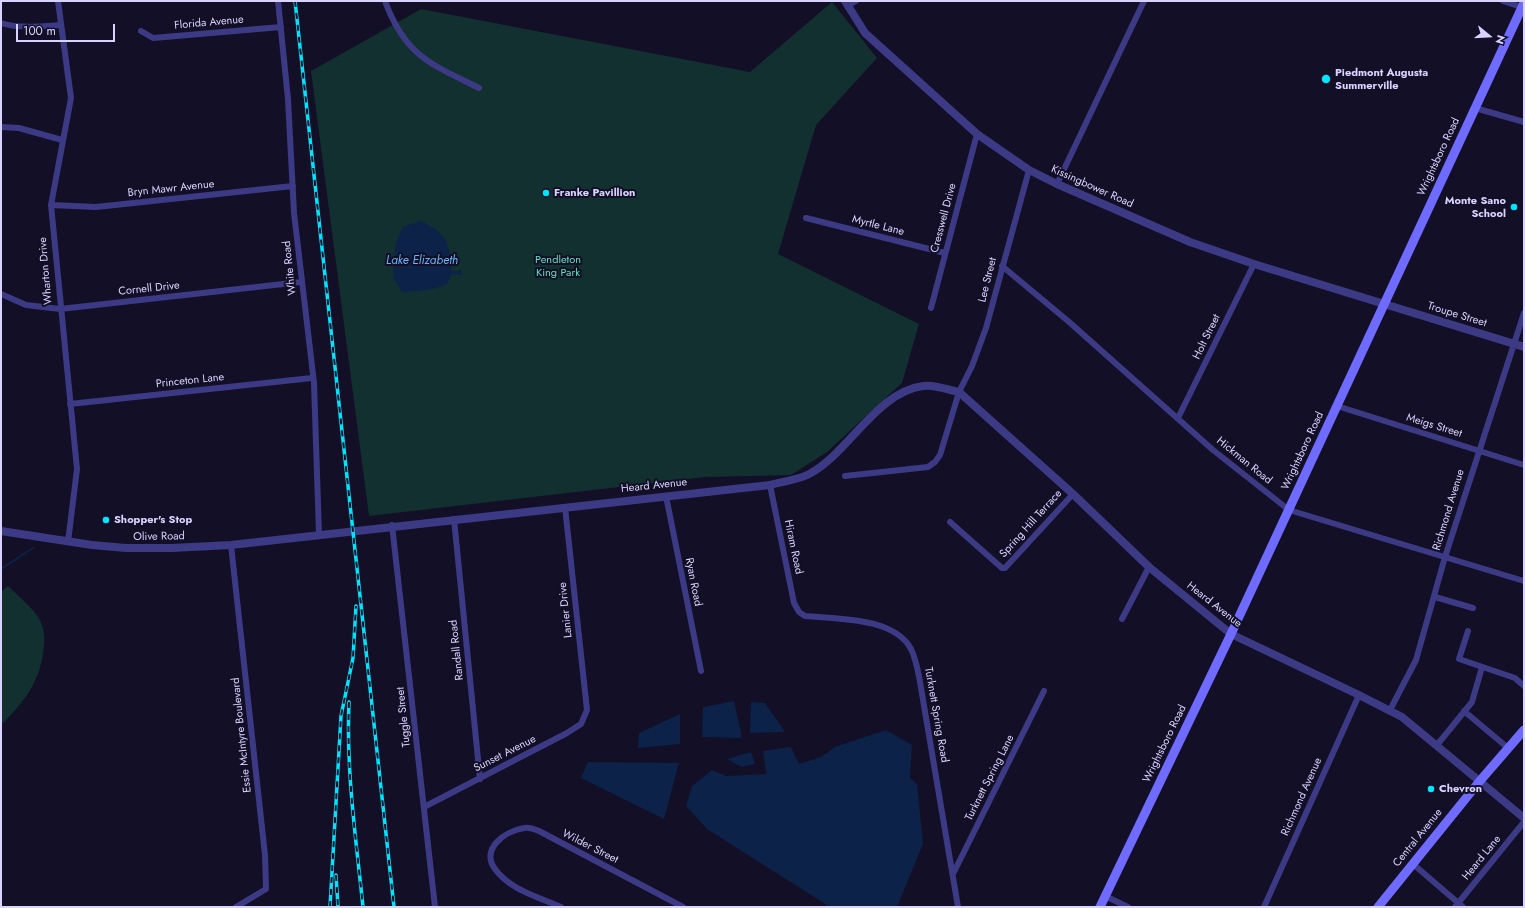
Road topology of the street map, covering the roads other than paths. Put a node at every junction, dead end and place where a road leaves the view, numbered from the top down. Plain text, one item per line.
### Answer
1 (58, 1) edge
2 (278, 1) edge
3 (385, 1) edge
4 (856, 1) edge
5 (1144, 1) edge
6 (1503, 1) edge
7 (846, 3) edge
8 (1523, 6) edge
9 (1, 23) edge
10 (61, 25) junction
11 (281, 27) junction
12 (141, 31) dead end
13 (479, 88) dead end
14 (1475, 108) junction
15 (1524, 122) edge
16 (1, 127) edge
17 (977, 134) junction
18 (62, 140) junction
19 (1029, 170) junction
20 (1057, 184) junction
21 (293, 186) junction
22 (51, 205) junction
23 (806, 218) dead end
24 (945, 253) junction
25 (1254, 264) junction
26 (1002, 266) junction
27 (301, 282) junction
28 (1, 294) edge
29 (1384, 305) junction
30 (931, 308) dead end
31 (60, 309) junction
32 (1524, 313) edge
33 (1513, 344) junction
34 (1524, 347) edge
35 (312, 378) junction
36 (959, 392) junction
37 (70, 404) junction
38 (1337, 406) junction
39 (1178, 418) junction
40 (1479, 450) junction
41 (1524, 465) edge
42 (845, 476) dead end
43 (770, 485) junction
44 (1073, 494) junction
45 (666, 496) junction
46 (565, 507) junction
47 (1289, 510) junction
48 (454, 519) junction
49 (950, 522) dead end
50 (392, 526) junction
51 (1, 531) edge
52 (319, 534) junction
53 (68, 542) junction
54 (231, 545) junction
55 (1445, 557) junction
56 (1149, 567) junction
57 (1524, 581) edge
58 (1435, 597) junction
59 (1473, 608) dead end
60 (799, 612) joint
61 (1122, 619) dead end
62 (1468, 631) dead end
63 (1231, 634) junction
64 (1482, 667) junction
65 (701, 671) dead end
66 (1524, 686) edge
67 (1044, 691) dead end
68 (1359, 694) junction
69 (587, 710) joint
70 (1390, 710) junction
71 (1464, 711) junction
72 (1524, 730) edge
73 (1437, 745) junction
74 (1508, 748) junction
75 (480, 779) junction
76 (1479, 782) junction
77 (424, 808) junction
78 (1524, 818) edge
79 (1524, 822) edge
80 (1413, 864) junction
81 (953, 874) junction
82 (1105, 896) junction
83 (1459, 906) edge
84 (236, 907) edge
85 (435, 907) edge
86 (561, 907) edge
87 (683, 907) edge
88 (958, 907) edge
89 (1100, 907) edge
90 (1128, 907) edge
91 (1264, 907) edge
92 (1378, 907) edge

1 - 10 street, Wharton Drive
2 - 11 street, White Road
3 - 13 street
4 - 7 street
5 - 20 street
6 - 8 street
7 - 17 street, Kissingbower Road
8 - 14 main road, Wrightsboro Road
9 - 10 street
10 - 18 street, Wharton Drive
11 - 12 street, Florida Avenue
11 - 21 street, White Road
14 - 15 street
14 - 29 main road, Wrightsboro Road
16 - 18 street
17 - 19 street, Kissingbower Road
17 - 24 street, Cresswell Drive
18 - 22 street, Wharton Drive
19 - 20 street, Kissingbower Road
19 - 26 street, Lee Street
20 - 25 street, Kissingbower Road
21 - 22 street, Bryn Mawr Avenue
21 - 27 street, White Road
22 - 31 street, Wharton Drive
23 - 24 street, Myrtle Lane
24 - 30 street, Cresswell Drive
25 - 29 street, Kissingbower Road
25 - 39 street, Holt Street
26 - 36 street, Lee Street
26 - 39 street, Hickman Road
27 - 31 street, Cornell Drive
27 - 35 street, White Road
28 - 31 street, Cornell Drive
29 - 33 street, Troupe Street
29 - 38 main road, Wrightsboro Road
31 - 37 street, Wharton Drive
32 - 33 street, Richmond Avenue
33 - 34 street, Troupe Street
33 - 40 street, Richmond Avenue
35 - 37 street, Princeton Lane
35 - 52 street, White Road
36 - 42 street
36 - 43 street, Heard Avenue
36 - 44 street, Heard Avenue
37 - 53 street, Wharton Drive
38 - 40 street, Meigs Street
38 - 47 main road, Wrightsboro Road
39 - 47 street, Hickman Road
40 - 41 street, Meigs Street
40 - 55 street, Richmond Avenue
43 - 45 street, Heard Avenue
43 - 60 street, Hiram Road
44 - 49 street, Spring Hill Terrace
44 - 56 street, Heard Avenue
45 - 46 street, Heard Avenue
45 - 65 street, Ryan Road
46 - 48 street, Heard Avenue
46 - 69 street, Lanier Drive
47 - 55 street, Hickman Road
47 - 63 main road, Wrightsboro Road
48 - 50 street, Heard Avenue
48 - 75 street, Randall Road
50 - 52 street, Heard Avenue
50 - 77 street, Tuggle Street
51 - 53 street, Olive Road
52 - 54 street, Olive Road
53 - 54 street, Olive Road
54 - 84 street, Essie McIntyre Boulevard
55 - 57 street, Hickman Road
55 - 58 street, Richmond Avenue
56 - 61 street
56 - 63 street, Heard Avenue
58 - 59 street
58 - 70 street, Richmond Avenue
60 - 81 street, Turknett Spring Road
62 - 64 street
63 - 68 street, Heard Avenue
63 - 82 main road, Wrightsboro Road
64 - 66 street
64 - 71 street
67 - 81 street, Turknett Spring Lane
68 - 70 street, Heard Avenue
68 - 91 street, Richmond Avenue
69 - 75 street, Sunset Avenue
70 - 73 street, Heard Avenue
71 - 73 street
71 - 74 street
72 - 74 main road, Central Avenue
73 - 76 street, Heard Avenue
74 - 76 main road, Central Avenue
75 - 77 street, Sunset Avenue
76 - 78 street, Heard Avenue
76 - 80 main road, Central Avenue
77 - 85 street, Tuggle Street
79 - 83 street, Heard Lane
80 - 83 street
80 - 92 main road, Central Avenue
81 - 88 street, Turknett Spring Road
82 - 89 main road, Wrightsboro Road
82 - 90 street
86 - 87 street, Wilder Street

